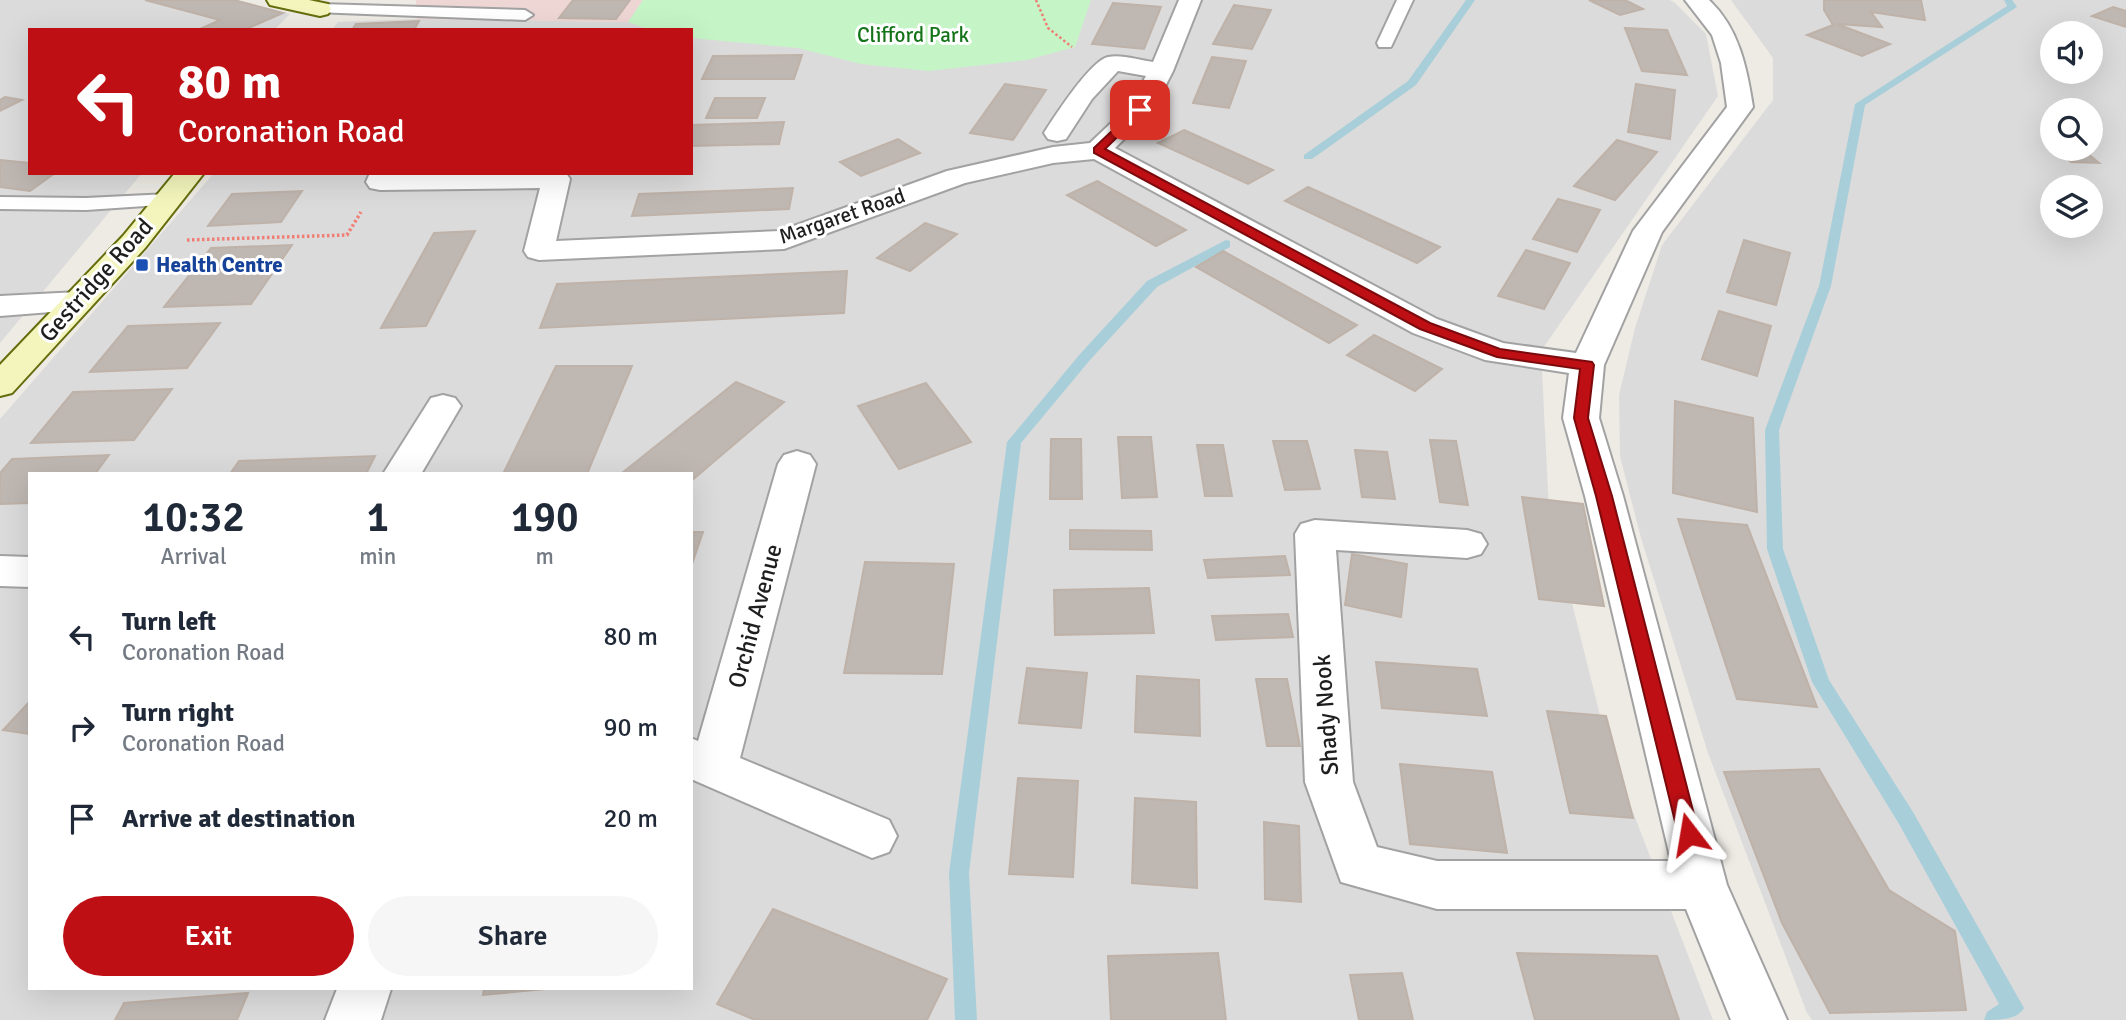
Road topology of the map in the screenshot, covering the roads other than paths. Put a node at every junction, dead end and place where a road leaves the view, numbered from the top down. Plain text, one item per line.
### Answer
1 (278, 0) edge
2 (1190, 0) edge
3 (1405, 0) edge
4 (1696, 0) edge
5 (325, 5) edge
6 (526, 15) dead end
7 (308, 28) edge
8 (1385, 43) dead end
9 (1161, 71) junction
10 (1057, 132) dead end
11 (1098, 150) junction
12 (188, 175) edge
13 (382, 178) edge
14 (168, 200) junction
15 (0, 203) edge
16 (78, 302) junction
17 (0, 306) edge
18 (1587, 365) junction
19 (0, 385) edge
20 (443, 406) dead end
21 (797, 464) dead end
22 (403, 472) edge
23 (1467, 544) dead end
24 (0, 571) edge
25 (28, 572) edge
26 (703, 763) edge
27 (872, 836) dead end
28 (1702, 886) junction
29 (363, 990) edge
30 (353, 1020) edge
31 (1759, 1020) edge

1 - 5 main road
2 - 9 street
3 - 8 lane
4 - 18 street
5 - 6 lane
5 - 7 main road
9 - 10 street
9 - 11 street
11 - 13 street, Margaret Road
11 - 18 street
12 - 14 main road, Gestridge Road
14 - 15 lane
14 - 16 main road, Gestridge Road
16 - 17 street
16 - 19 main road, Gestridge Road
18 - 28 street
20 - 22 street
21 - 26 street, Orchid Avenue
23 - 28 street, Shady Nook
24 - 25 street
26 - 27 street, Orchid Avenue
28 - 31 street
29 - 30 street

